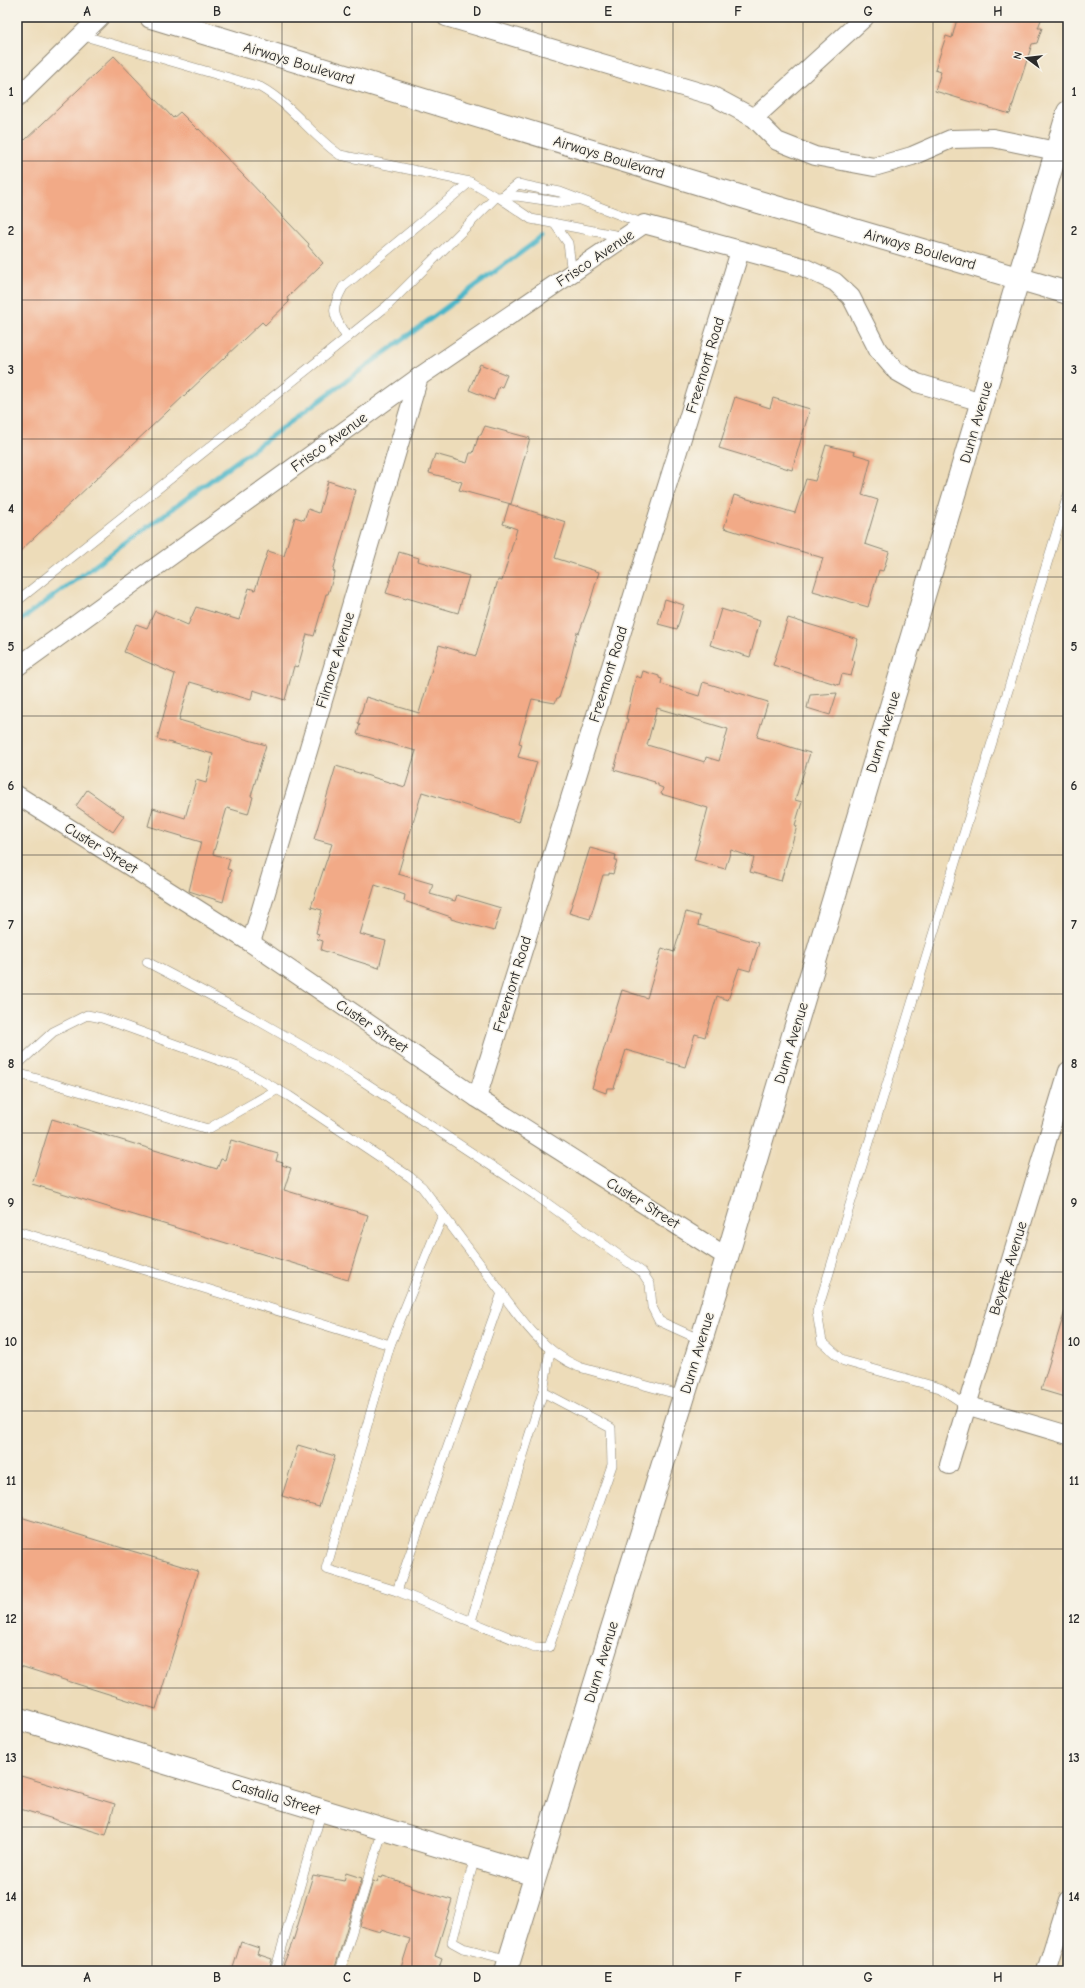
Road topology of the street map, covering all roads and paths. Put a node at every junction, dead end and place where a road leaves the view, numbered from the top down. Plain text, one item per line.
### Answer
1 (100, 17) edge
2 (151, 17) edge
3 (446, 17) edge
4 (864, 17) edge
5 (81, 35) junction
6 (17, 98) edge
7 (1068, 112) edge
8 (754, 118) junction
9 (1056, 151) junction
10 (470, 182) junction
11 (498, 198) junction
12 (576, 200) junction
13 (554, 223) junction
14 (644, 224) junction
15 (625, 237) junction
16 (740, 251) junction
17 (572, 274) junction
18 (1018, 278) junction
19 (1068, 293) edge
20 (348, 338) junction
21 (419, 377) junction
22 (982, 402) junction
23 (1068, 495) edge
24 (17, 601) edge
25 (17, 667) edge
26 (17, 795) edge
27 (251, 943) junction
28 (147, 962) dead end
29 (17, 1066) edge
30 (1068, 1071) edge
31 (17, 1073) edge
32 (278, 1089) junction
33 (477, 1098) junction
34 (443, 1215) junction
35 (17, 1231) edge
36 (727, 1257) junction
37 (502, 1293) junction
38 (701, 1340) junction
39 (390, 1346) junction
40 (550, 1350) junction
41 (543, 1392) junction
42 (684, 1396) junction
43 (966, 1405) junction
44 (1068, 1435) edge
45 (949, 1465) dead end
46 (397, 1591) junction
47 (471, 1621) junction
48 (17, 1718) edge
49 (322, 1810) junction
50 (383, 1829) junction
51 (475, 1857) junction
52 (535, 1875) junction
53 (1068, 1900) edge
54 (508, 1966) edge
55 (275, 1971) edge
56 (340, 1971) edge
57 (1046, 1971) edge

1 - 5 street
2 - 18 main road, Airways Boulevard
3 - 8 street
4 - 8 street
5 - 6 street
5 - 10 lane
7 - 9 main road, Dunn Avenue
8 - 9 street
9 - 18 main road, Dunn Avenue
10 - 11 lane
10 - 20 lane
11 - 12 lane
11 - 12 lane
11 - 13 lane
11 - 20 lane
12 - 14 lane
13 - 15 lane
13 - 17 lane
14 - 15 street, Frisco Avenue
14 - 16 street
15 - 17 street, Frisco Avenue
16 - 22 street
16 - 33 street, Freemont Road
17 - 21 street, Frisco Avenue
18 - 19 main road, Airways Boulevard
18 - 22 main road, Dunn Avenue
20 - 24 lane
21 - 25 street, Frisco Avenue
21 - 27 street, Filmore Avenue
22 - 36 main road, Dunn Avenue
23 - 43 lane
26 - 27 street, Custer Street
27 - 33 street, Custer Street
28 - 38 lane
29 - 32 lane
30 - 43 street, Beyette Avenue
31 - 32 lane
32 - 34 lane
33 - 36 street, Custer Street
34 - 37 lane
34 - 39 lane
35 - 39 lane
36 - 38 main road, Dunn Avenue
37 - 40 lane
37 - 46 lane
38 - 42 main road, Dunn Avenue
39 - 46 lane
40 - 41 lane
40 - 42 lane
41 - 47 lane
41 - 47 lane
42 - 52 main road, Dunn Avenue
43 - 44 street
43 - 45 street, Beyette Avenue
46 - 47 lane
48 - 49 main road, Castalia Street
49 - 50 main road, Castalia Street
49 - 55 lane
50 - 51 main road, Castalia Street
50 - 56 lane
51 - 52 main road, Castalia Street
51 - 54 lane
52 - 54 main road, Dunn Avenue
53 - 57 street

